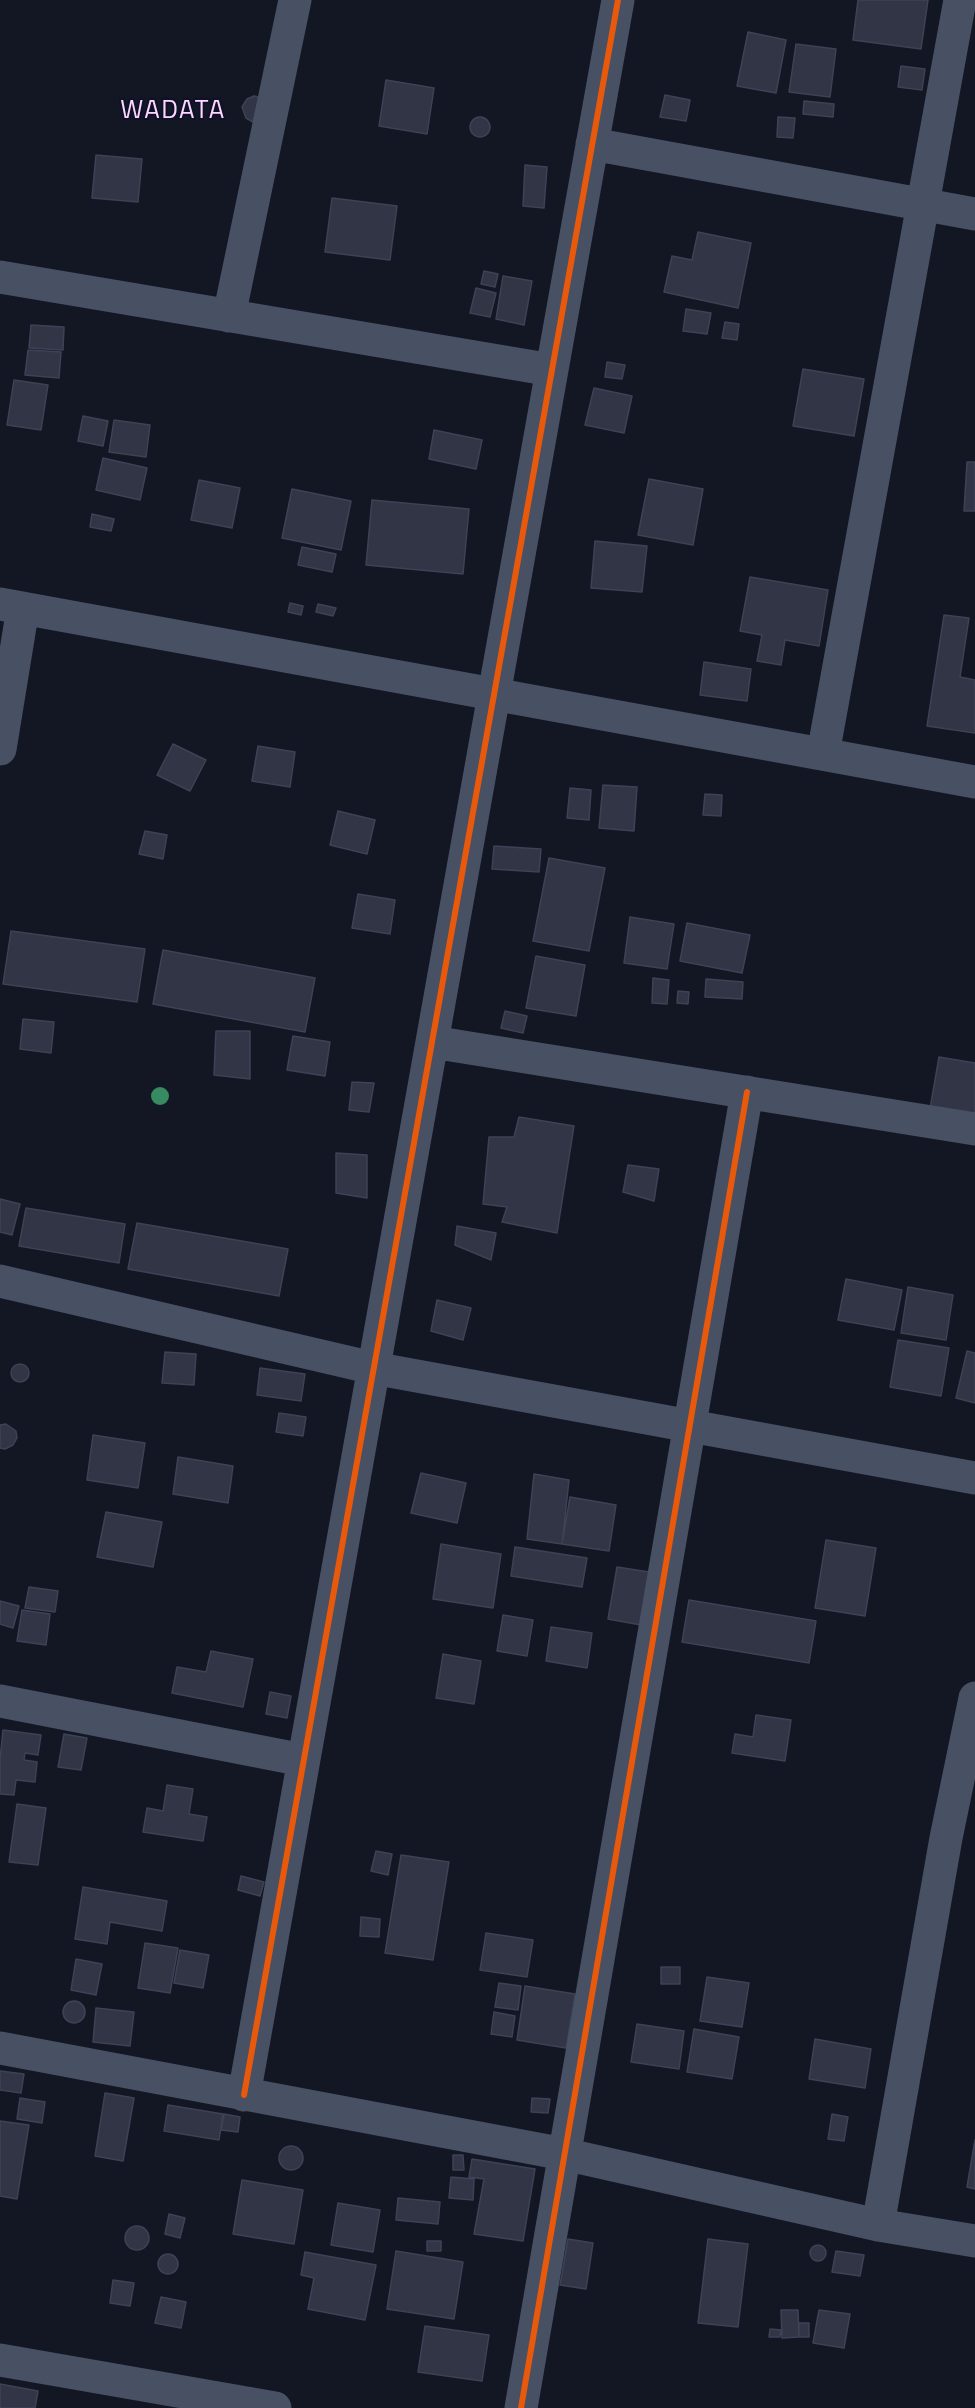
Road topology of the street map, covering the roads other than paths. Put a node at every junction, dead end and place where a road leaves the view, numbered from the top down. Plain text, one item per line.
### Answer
1 (295, 0) edge
2 (618, 0) edge
3 (960, 0) edge
4 (592, 144) junction
5 (924, 205) junction
6 (975, 214) edge
7 (0, 277) edge
8 (229, 315) junction
9 (552, 370) junction
10 (12, 606) edge
11 (494, 693) junction
12 (0, 749) edge
13 (823, 754) junction
14 (975, 782) edge
15 (432, 1042) junction
16 (747, 1092) junction
17 (975, 1129) edge
18 (0, 1281) edge
19 (374, 1368) junction
20 (690, 1426) junction
21 (975, 1478) edge
22 (975, 1698) edge
23 (0, 1701) edge
24 (303, 1760) junction
25 (0, 2048) edge
26 (244, 2095) junction
27 (564, 2154) junction
28 (878, 2225) junction
29 (975, 2241) edge
30 (0, 2360) edge
31 (192, 2401) edge
32 (275, 2408) edge
33 (521, 2408) edge

1 - 8 street
2 - 4 street
3 - 5 street
4 - 5 street
4 - 9 street
5 - 6 street
5 - 13 street
7 - 8 street
8 - 9 street
9 - 11 street
10 - 11 street
10 - 12 street
11 - 13 street
11 - 15 street
13 - 14 street
15 - 16 street
15 - 19 street
16 - 17 street
16 - 20 street
18 - 19 street
19 - 20 street
19 - 24 street
20 - 21 street
20 - 27 street
22 - 28 street
23 - 24 street
24 - 26 street
25 - 26 street
26 - 27 street
27 - 28 street
27 - 33 street
28 - 29 street
30 - 31 street
31 - 32 street

